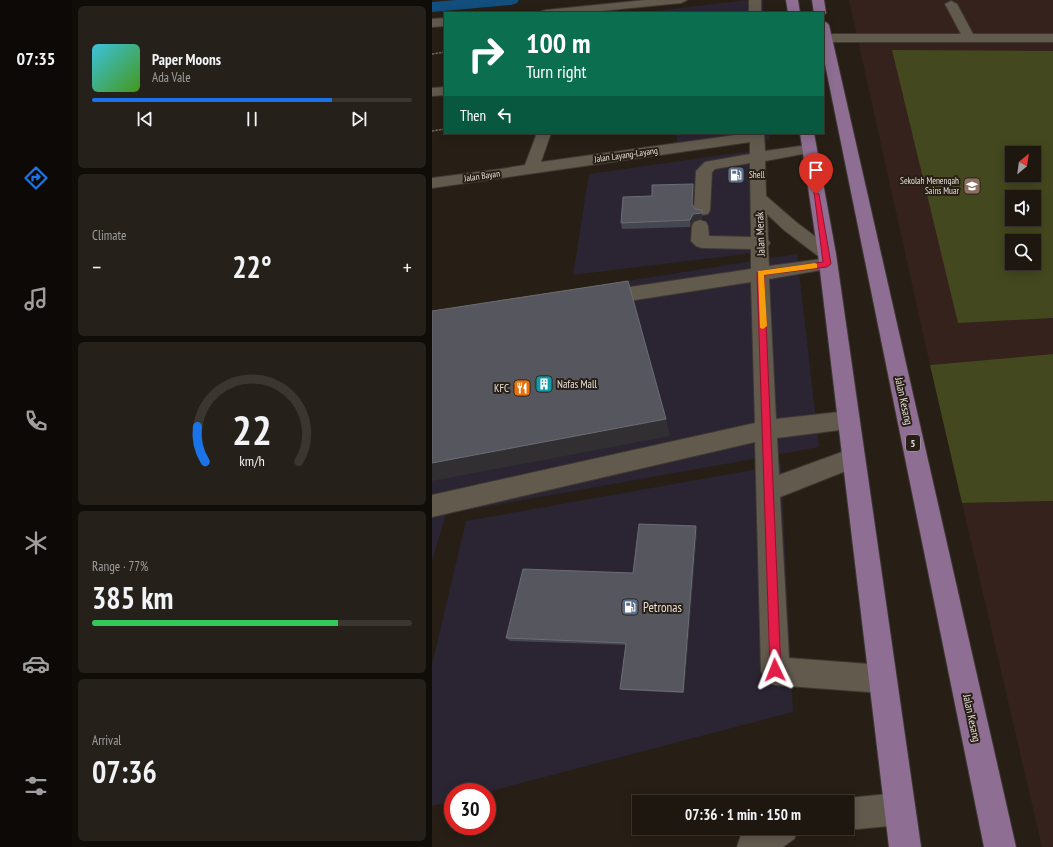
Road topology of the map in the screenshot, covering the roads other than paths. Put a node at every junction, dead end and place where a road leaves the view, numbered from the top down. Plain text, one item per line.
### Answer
1 (681, 0) edge
2 (755, 0) edge
3 (792, 0) edge
4 (818, 0) edge
5 (951, 4) dead end
6 (589, 11) edge
7 (568, 12) edge
8 (755, 12) edge
9 (794, 12) edge
10 (820, 12) edge
11 (444, 22) edge
12 (432, 23) edge
13 (824, 34) edge
14 (969, 38) junction
15 (1053, 38) edge
16 (444, 91) edge
17 (432, 92) edge
18 (544, 134) edge
19 (665, 134) edge
20 (808, 141) edge
21 (757, 142) edge
22 (664, 150) junction
23 (531, 168) junction
24 (432, 183) edge
25 (758, 197) junction
26 (760, 243) junction
27 (827, 259) junction
28 (760, 273) junction
29 (588, 301) edge
30 (848, 420) junction
31 (767, 430) junction
32 (853, 458) junction
33 (769, 490) junction
34 (432, 506) edge
35 (882, 679) junction
36 (899, 809) junction
37 (854, 813) edge
38 (772, 835) edge
39 (753, 847) edge
40 (905, 847) edge
41 (1000, 847) edge

1 - 6 street
2 - 8 street
3 - 9 main road
4 - 10 main road
5 - 14 street
6 - 7 street
11 - 12 street
13 - 14 street
13 - 41 main road, Jalan Kesang / 5
14 - 15 street
16 - 17 street
18 - 23 street
19 - 22 street
20 - 21 street
20 - 27 main road
21 - 22 street, Jalan Layang-Layang
21 - 25 street, Jalan Merak
21 - 26 street
22 - 23 street, Jalan Layang-Layang
23 - 24 street, Jalan Bayan
25 - 26 street, Jalan Merak
25 - 27 street
26 - 28 street, Jalan Merak
27 - 28 street
27 - 30 main road
28 - 29 street
28 - 31 street, Jalan Merak
30 - 31 street
30 - 32 main road
31 - 33 street, Jalan Merak
31 - 34 street
32 - 33 street
32 - 35 main road
33 - 35 street, Jalan Merak
35 - 36 main road
36 - 37 street
36 - 40 main road
38 - 39 street

